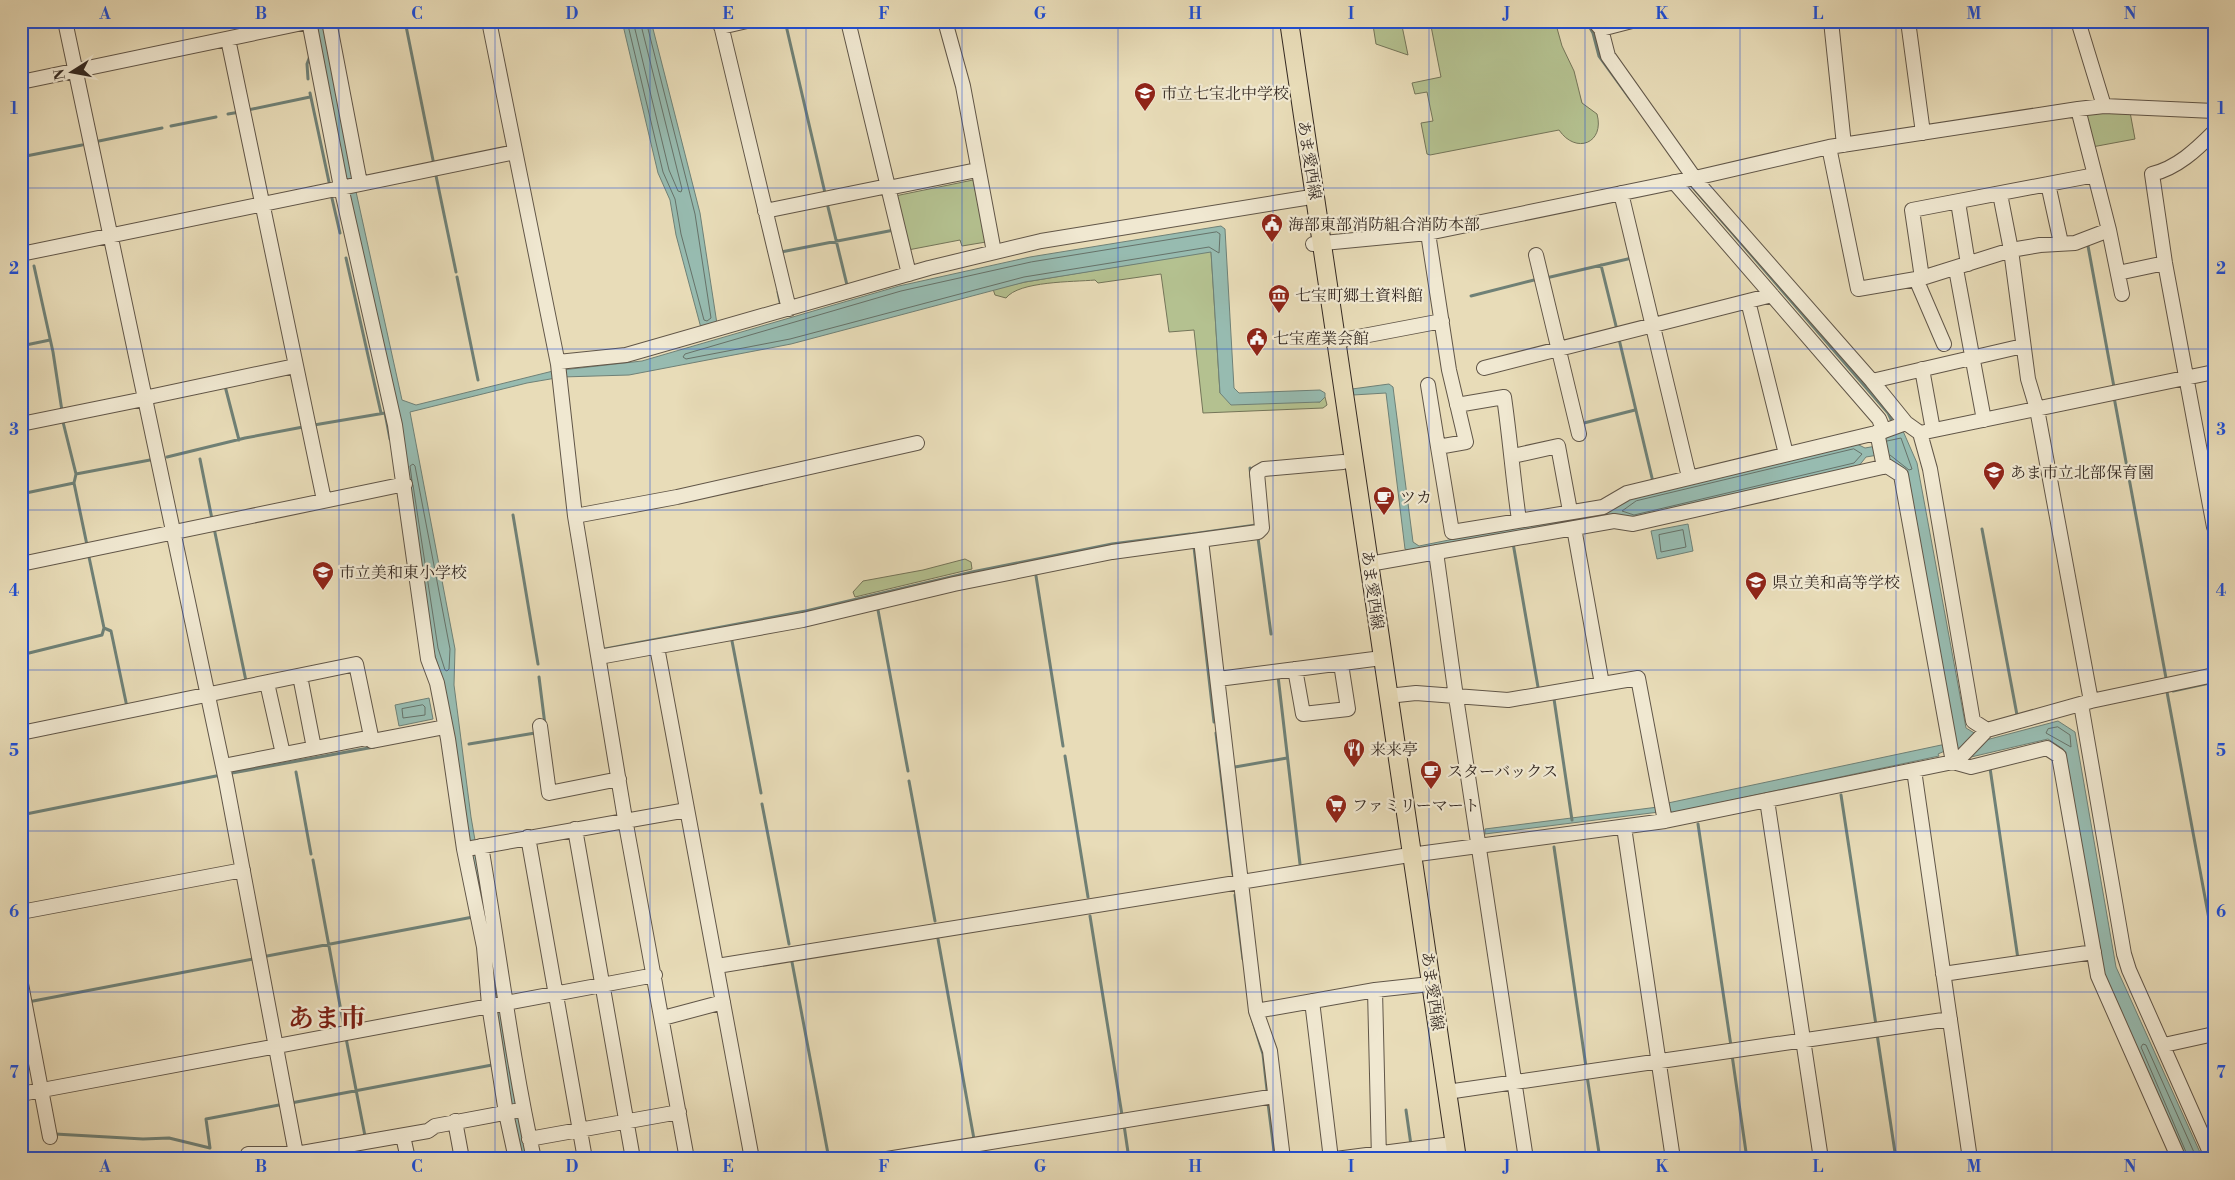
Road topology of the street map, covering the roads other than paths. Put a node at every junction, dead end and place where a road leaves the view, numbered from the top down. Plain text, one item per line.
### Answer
1 (65, 21) edge
2 (310, 21) edge
3 (329, 21) edge
4 (489, 21) edge
5 (747, 21) edge
6 (848, 21) edge
7 (945, 21) edge
8 (1279, 21) edge
9 (1289, 21) edge
10 (1632, 21) edge
11 (1831, 21) edge
12 (1908, 21) edge
13 (2078, 21) edge
14 (720, 24) edge
15 (1598, 25) edge
16 (228, 39) junction
17 (75, 71) junction
18 (21, 82) edge
19 (2104, 106) junction
20 (2078, 109) junction
21 (2214, 111) edge
22 (2214, 132) edge
23 (1923, 133) junction
24 (1844, 145) junction
25 (1829, 147) junction
26 (515, 152) junction
27 (977, 170) junction
28 (2095, 175) junction
29 (1686, 180) junction
30 (2048, 184) junction
31 (350, 185) junction
32 (888, 187) junction
33 (1621, 193) junction
34 (2000, 194) junction
35 (1305, 198) junction
36 (1958, 202) junction
37 (261, 203) junction
38 (765, 211) junction
39 (2109, 230) junction
40 (1428, 233) junction
41 (109, 236) junction
42 (1317, 243) junction
43 (2061, 244) junction
44 (2011, 250) junction
45 (994, 252) junction
46 (21, 254) edge
47 (1536, 255) dead end
48 (2165, 263) junction
49 (1962, 266) junction
50 (2118, 273) junction
51 (909, 274) junction
52 (1919, 278) junction
53 (1779, 292) junction
54 (2122, 294) dead end
55 (1748, 301) junction
56 (789, 309) junction
57 (1442, 321) junction
58 (1652, 325) junction
59 (1337, 341) junction
60 (1944, 344) dead end
61 (2023, 346) junction
62 (1558, 349) junction
63 (1972, 357) junction
64 (296, 366) junction
65 (1484, 368) dead end
66 (1922, 369) junction
67 (559, 370) junction
68 (2214, 372) edge
69 (2187, 378) junction
70 (1872, 381) junction
71 (1428, 385) dead end
72 (144, 398) junction
73 (1457, 405) junction
74 (2037, 409) junction
75 (1984, 420) junction
76 (21, 424) edge
77 (1926, 432) junction
78 (1579, 434) dead end
79 (1887, 438) junction
80 (917, 443) dead end
81 (1438, 447) junction
82 (1786, 454) junction
83 (1513, 456) junction
84 (1343, 462) junction
85 (1689, 477) junction
86 (404, 484) junction
87 (324, 500) junction
88 (1570, 511) junction
89 (575, 516) junction
90 (1519, 520) junction
91 (2214, 527) edge
92 (1574, 528) junction
93 (172, 531) junction
94 (1201, 540) junction
95 (1436, 552) junction
96 (21, 564) edge
97 (1369, 564) junction
98 (657, 647) junction
99 (599, 658) junction
100 (1374, 659) junction
101 (1340, 664) junction
102 (1295, 670) junction
103 (2214, 675) edge
104 (300, 676) junction
105 (1218, 679) junction
106 (267, 683) junction
107 (1602, 684) junction
108 (208, 696) junction
109 (1388, 696) junction
110 (1456, 697) junction
111 (2086, 702) junction
112 (540, 726) dead end
113 (445, 727) junction
114 (1986, 732) junction
115 (21, 733) edge
116 (372, 737) junction
117 (314, 748) junction
118 (283, 754) junction
119 (1956, 760) junction
120 (223, 766) junction
121 (1914, 770) junction
122 (619, 779) junction
123 (1767, 800) junction
124 (687, 810) junction
125 (625, 819) junction
126 (1664, 821) junction
127 (1624, 827) junction
128 (575, 829) junction
129 (528, 837) junction
130 (1479, 846) junction
131 (473, 848) junction
132 (1408, 855) junction
133 (243, 870) junction
134 (1242, 883) junction
135 (21, 912) edge
136 (2094, 952) junction
137 (717, 966) junction
138 (1944, 974) junction
139 (655, 975) junction
140 (21, 984) edge
141 (602, 984) junction
142 (1421, 986) junction
143 (1375, 990) junction
144 (556, 993) junction
145 (1312, 1001) junction
146 (723, 1002) junction
147 (498, 1004) junction
148 (1256, 1012) junction
149 (663, 1018) junction
150 (1950, 1019) junction
151 (2214, 1034) edge
152 (1803, 1040) junction
153 (2164, 1045) junction
154 (276, 1047) junction
155 (1659, 1062) junction
156 (1516, 1082) junction
157 (42, 1090) junction
158 (1447, 1092) junction
159 (21, 1094) edge
160 (1275, 1096) junction
161 (515, 1111) junction
162 (678, 1112) junction
163 (455, 1121) junction
164 (627, 1121) junction
165 (580, 1130) junction
166 (403, 1136) junction
167 (50, 1137) dead end
168 (529, 1139) junction
169 (350, 1145) junction
170 (1445, 1152) edge
171 (297, 1156) edge
172 (1379, 1156) edge
173 (249, 1159) edge
174 (352, 1159) edge
175 (408, 1159) edge
176 (462, 1159) edge
177 (516, 1159) edge
178 (534, 1159) edge
179 (585, 1159) edge
180 (633, 1159) edge
181 (687, 1159) edge
182 (752, 1159) edge
183 (887, 1159) edge
184 (1283, 1159) edge
185 (1331, 1159) edge
186 (1336, 1159) edge
187 (1457, 1159) edge
188 (1526, 1159) edge
189 (1673, 1159) edge
190 (1821, 1159) edge
191 (1970, 1159) edge
192 (2179, 1159) edge
193 (2213, 1159) edge

1 - 17 street
2 - 16 street
2 - 31 street
3 - 31 street
4 - 26 street
5 - 14 street
6 - 32 street
7 - 27 street
8 - 35 main road, あま愛西線
9 - 42 main road, あま愛西線
10 - 15 street
11 - 24 street
12 - 23 street
13 - 19 street
14 - 38 street
15 - 29 street
16 - 17 street
16 - 37 street
17 - 18 street
17 - 41 street
19 - 20 street
19 - 21 street
20 - 23 street
20 - 28 street
22 - 48 street
23 - 24 street
24 - 25 street
25 - 29 street
25 - 52 street
26 - 31 street
26 - 67 street
27 - 32 street
27 - 45 street
28 - 30 street
28 - 39 street
29 - 33 street
29 - 53 street
29 - 53 street
30 - 34 street
30 - 43 street
31 - 37 street
31 - 86 street
32 - 38 street
32 - 51 street
33 - 40 street
33 - 58 street
34 - 36 street
34 - 44 street
35 - 42 main road, あま愛西線
35 - 45 street
36 - 49 street
36 - 52 street
37 - 41 street
37 - 64 street
38 - 56 street
39 - 43 street
39 - 50 street
40 - 42 street
40 - 57 street
41 - 46 street
41 - 72 street
42 - 59 main road, あま愛西線
42 - 84 main road, あま愛西線
43 - 44 street
44 - 49 street
44 - 61 street
45 - 51 street
47 - 62 street
48 - 50 street
48 - 69 street
49 - 52 street
49 - 63 street
50 - 54 street
51 - 56 street
52 - 60 street
53 - 55 street
53 - 70 street
53 - 79 street
55 - 58 street
55 - 82 street
56 - 67 street
57 - 59 street
57 - 73 street
58 - 62 street
58 - 85 street
59 - 97 main road, あま愛西線
61 - 63 street
61 - 74 street
62 - 65 street
62 - 78 street
63 - 66 street
63 - 75 street
64 - 72 street
64 - 87 street
66 - 70 street
66 - 77 street
67 - 89 street
68 - 69 street
69 - 74 street
69 - 91 street
70 - 79 street
71 - 81 street
72 - 76 street
72 - 93 street
73 - 81 street
73 - 83 street
74 - 75 street
74 - 111 street
75 - 77 street
77 - 79 street
77 - 114 street
79 - 82 street
79 - 92 street
79 - 119 street
80 - 89 street
81 - 90 street
82 - 85 street
83 - 88 street
83 - 90 street
84 - 94 street
84 - 100 main road, あま愛西線
85 - 88 street
86 - 87 street
86 - 113 street
87 - 93 street
88 - 90 street
89 - 99 street
92 - 95 street
92 - 107 street
93 - 96 street
93 - 108 street
94 - 98 street
94 - 105 street
95 - 97 street
95 - 110 street
97 - 109 main road, あま愛西線
98 - 99 street
98 - 124 street
99 - 122 street
100 - 101 street
100 - 132 main road, あま愛西線
101 - 102 street
101 - 102 street
102 - 105 street
103 - 111 street
104 - 106 street
104 - 116 street
104 - 117 street
105 - 134 street
106 - 108 street
106 - 118 street
107 - 110 street
107 - 126 street
108 - 115 street
108 - 120 street
109 - 110 street
109 - 132 main road, あま愛西線
110 - 130 street
111 - 114 street
111 - 153 street
112 - 122 street
113 - 116 street
113 - 131 street
114 - 119 street
116 - 117 street
117 - 118 street
118 - 120 street
119 - 121 street
119 - 136 street
120 - 133 street
121 - 123 street
121 - 138 street
122 - 125 street
123 - 126 street
123 - 152 street
124 - 125 street
124 - 137 street
125 - 128 street
125 - 139 street
126 - 127 street
127 - 130 street
127 - 155 street
128 - 129 street
128 - 141 street
129 - 131 street
129 - 144 street
130 - 132 street
130 - 156 street
131 - 147 street
132 - 134 street
132 - 142 main road, あま愛西線
132 - 158 main road, あま愛西線
133 - 135 street
133 - 154 street
134 - 137 street
134 - 148 street
136 - 138 street
136 - 192 street
137 - 146 street
138 - 150 street
139 - 141 street
139 - 149 street
140 - 157 street
141 - 144 street
141 - 164 street
142 - 143 street
142 - 170 main road, あま愛西線
143 - 145 street
143 - 172 street
144 - 147 street
144 - 165 street
145 - 148 street
145 - 185 street
146 - 149 street
146 - 182 street
147 - 154 street
147 - 161 street
148 - 160 street
149 - 162 street
150 - 152 street
150 - 191 street
151 - 153 street
152 - 155 street
152 - 190 street
153 - 193 street
154 - 157 street
154 - 171 street
155 - 156 street
155 - 189 street
156 - 158 street
156 - 188 street
157 - 159 street
157 - 167 street
158 - 187 main road, あま愛西線
160 - 183 street
160 - 184 street
161 - 163 street
161 - 168 street
161 - 177 street
162 - 164 street
162 - 181 street
163 - 166 street
163 - 176 street
164 - 165 street
164 - 180 street
165 - 168 street
165 - 179 street
166 - 169 street
166 - 175 street
168 - 178 street
169 - 171 street
169 - 174 street
170 - 172 street
171 - 173 street
172 - 186 street

